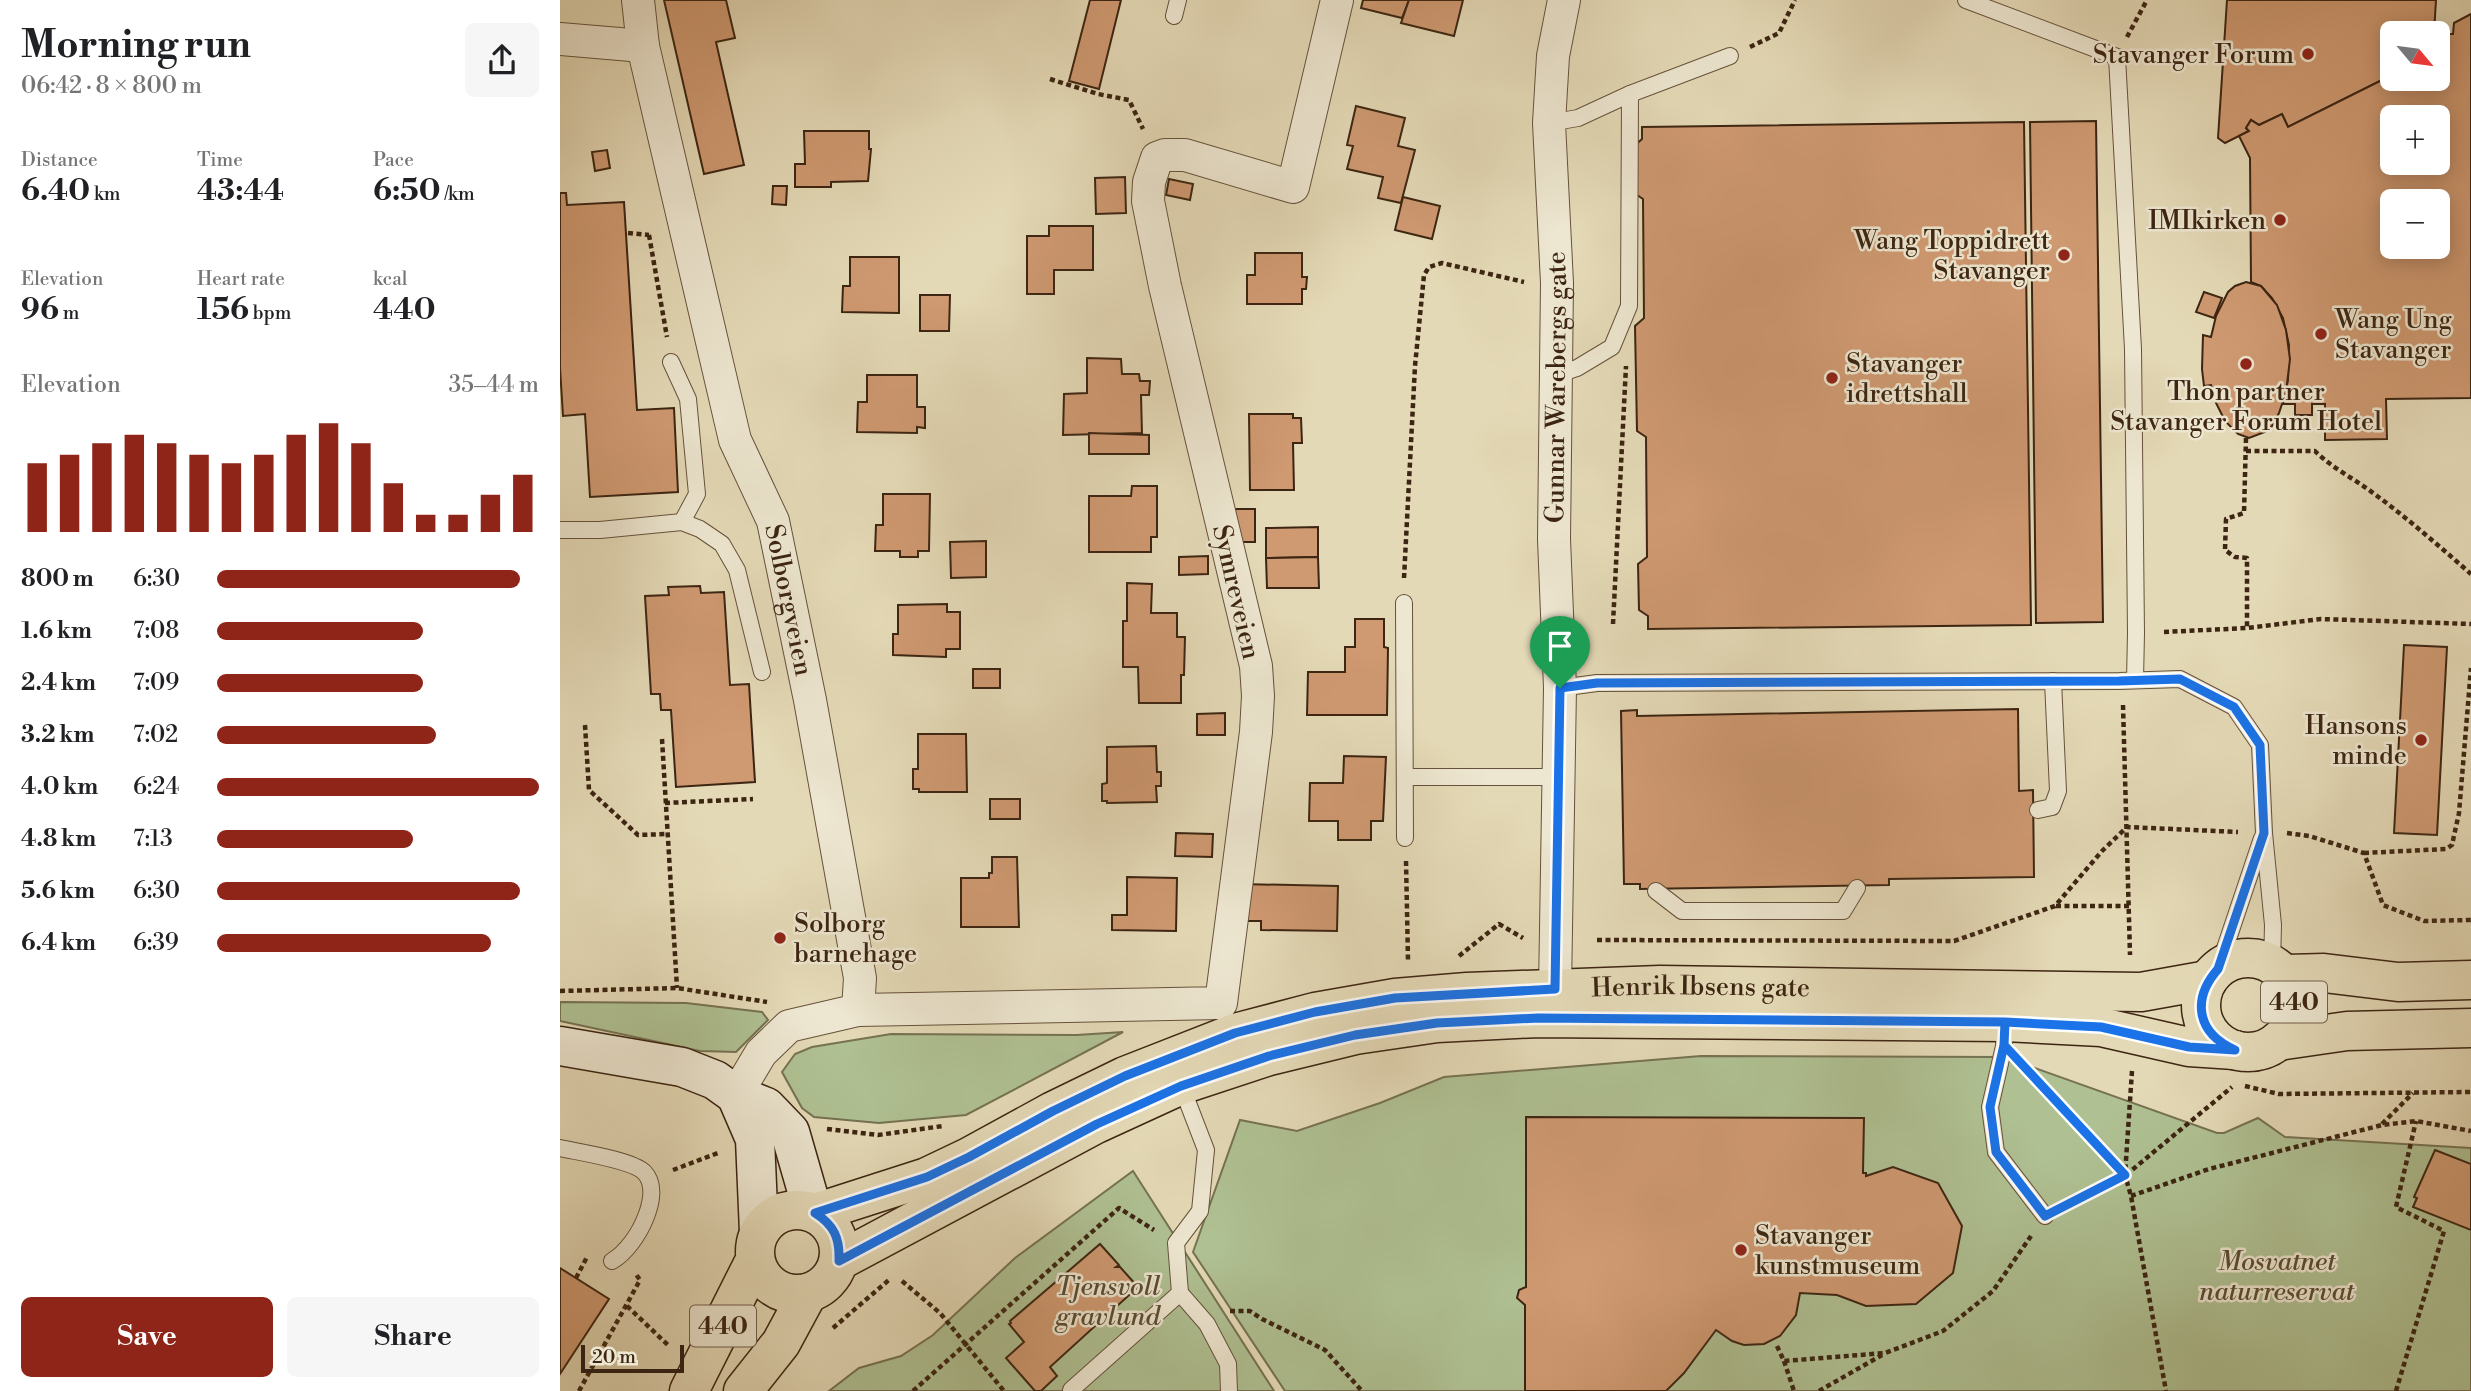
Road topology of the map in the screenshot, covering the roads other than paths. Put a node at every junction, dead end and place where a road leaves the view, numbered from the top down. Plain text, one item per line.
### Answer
1 (638, 0) edge
2 (1178, 0) edge
3 (1337, 0) edge
4 (1564, 0) edge
5 (1966, 0) edge
6 (1174, 16) dead end
7 (560, 39) edge
8 (643, 46) junction
9 (1730, 56) road end
10 (1630, 94) junction
11 (1549, 122) junction
12 (671, 362) road end
13 (1556, 375) junction
14 (682, 523) junction
15 (560, 530) edge
16 (1404, 603) road end
17 (762, 672) dead end
18 (2135, 680) junction
19 (2053, 681) junction
20 (1560, 688) junction
21 (1405, 777) junction
22 (1559, 777) junction
23 (2038, 810) dead end
24 (2264, 833) junction
25 (1405, 838) road end
26 (1857, 888) dead end
27 (1657, 891) dead end
28 (2278, 969) junction
29 (2213, 974) junction
30 (2471, 980) edge
31 (1555, 989) junction
32 (858, 1010) junction
33 (2471, 1028) edge
34 (2004, 1034) junction
35 (2278, 1041) junction
36 (560, 1045) edge
37 (2235, 1067) junction
38 (1181, 1086) junction
39 (736, 1095) junction
40 (560, 1148) edge
41 (814, 1212) junction
42 (2045, 1216) road end
43 (757, 1246) junction
44 (617, 1258) road end
45 (839, 1261) junction
46 (808, 1293) junction
47 (1180, 1293) junction
48 (1071, 1390) edge
49 (690, 1391) edge
50 (743, 1391) edge
51 (1229, 1391) edge

1 - 8 street, Solborgveien
2 - 6 lane
3 - 32 street, Symreveien
4 - 11 street, Gunnar Warebergs gate
5 - 18 lane
7 - 8 street
8 - 32 street, Solborgveien
9 - 10 lane
10 - 11 lane
10 - 13 lane
11 - 13 street, Gunnar Warebergs gate
12 - 14 lane
13 - 20 street, Gunnar Warebergs gate
14 - 15 lane
14 - 17 lane
16 - 21 lane
18 - 19 lane
18 - 24 lane
19 - 20 lane
19 - 23 lane
20 - 22 street, Gunnar Warebergs gate
21 - 22 lane
21 - 25 lane
22 - 31 street, Gunnar Warebergs gate
24 - 28 lane
24 - 29 lane
26 - 27 lane
28 - 29 main road, 440
28 - 30 main road, 440
28 - 35 main road, 440
29 - 31 main road, Henrik Ibsens gate / 440
29 - 37 main road, 440
31 - 41 main road, Henrik Ibsens gate / 440
32 - 39 street
33 - 35 main road, 440
34 - 37 main road, Henrik Ibsens gate / 440
34 - 38 main road, Henrik Ibsens gate / 440
34 - 42 lane
35 - 37 main road, 440
36 - 39 street
38 - 45 main road, Henrik Ibsens gate / 440
38 - 47 lane
39 - 41 street
39 - 43 street
40 - 44 lane
41 - 43 main road, 440
41 - 45 main road
43 - 46 main road, 440
43 - 49 main road, 440
45 - 46 main road, 440
46 - 50 main road, 440
47 - 48 lane
47 - 51 lane

